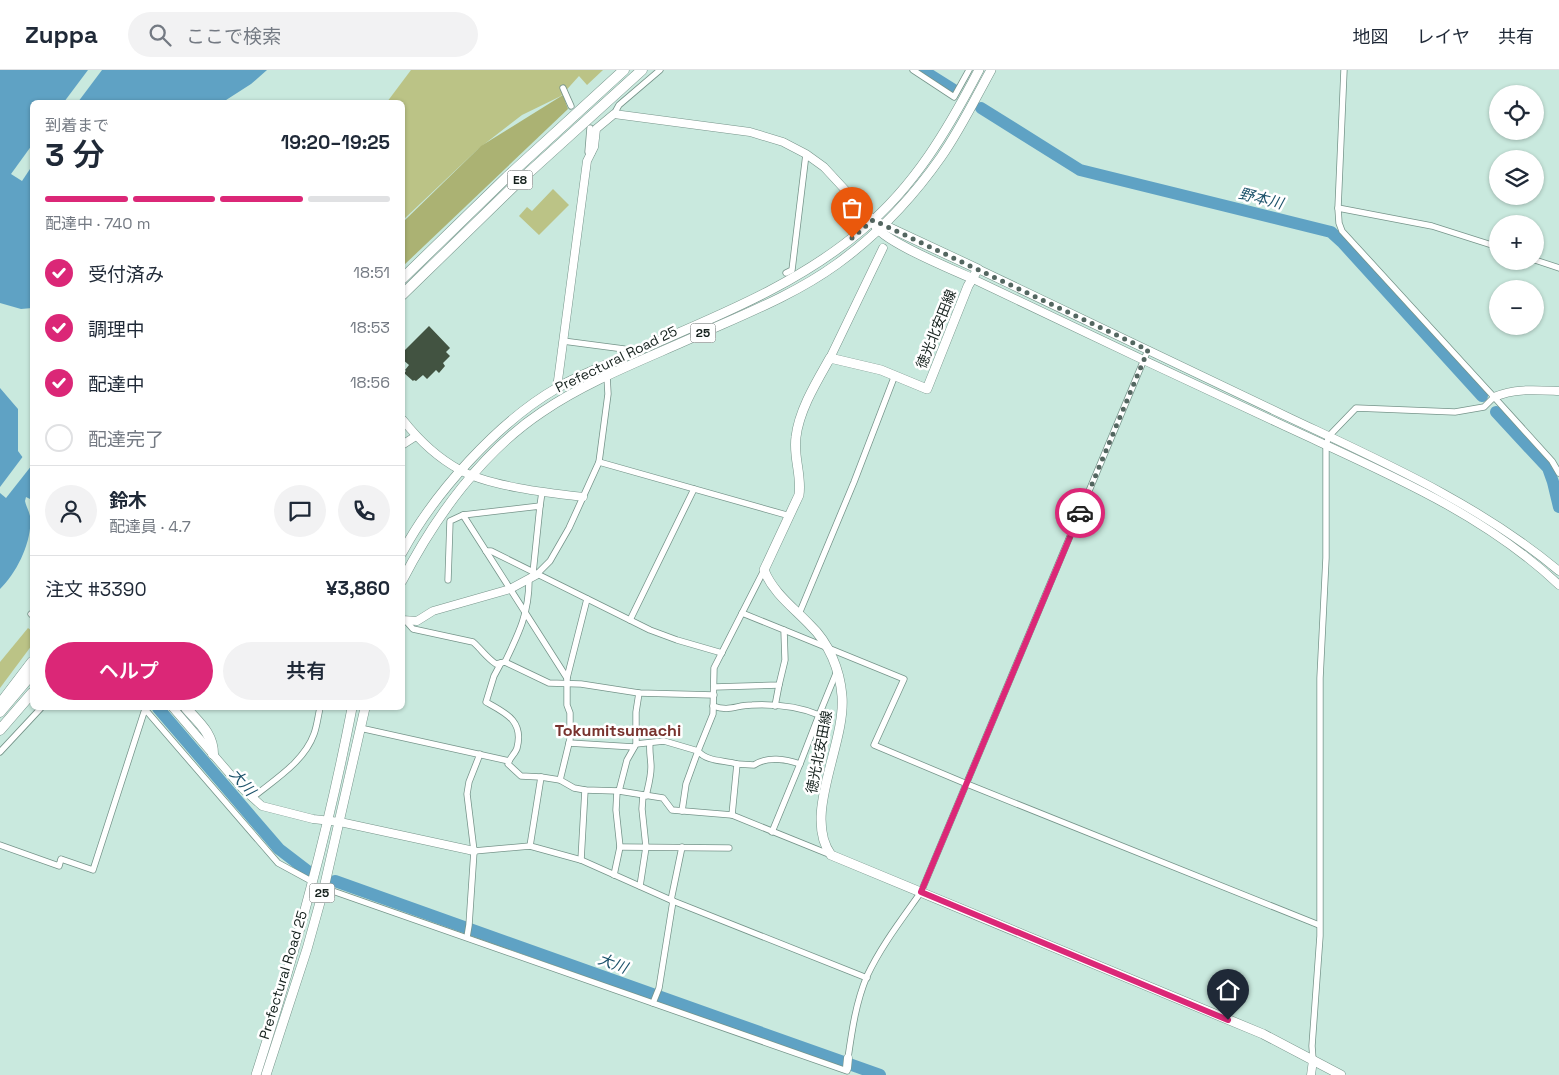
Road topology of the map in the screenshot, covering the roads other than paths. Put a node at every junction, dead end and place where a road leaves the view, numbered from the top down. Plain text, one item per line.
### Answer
1 (624, 70) edge
2 (642, 70) edge
3 (660, 70) edge
4 (913, 70) edge
5 (969, 70) edge
6 (979, 70) edge
7 (991, 70) edge
8 (1344, 70) edge
9 (563, 88) dead end
10 (571, 106) dead end
11 (614, 114) junction
12 (590, 128) dead end
13 (592, 153) junction
14 (806, 154) junction
15 (1338, 208) junction
16 (873, 220) junction
17 (881, 227) junction
18 (1489, 244) edge
19 (883, 248) dead end
20 (1544, 263) edge
21 (1559, 268) edge
22 (978, 269) junction
23 (786, 273) dead end
24 (405, 274) edge
25 (972, 279) junction
26 (405, 294) edge
27 (563, 341) junction
28 (624, 349) dead end
29 (1148, 350) junction
30 (830, 358) junction
31 (1142, 360) junction
32 (895, 375) junction
33 (607, 376) junction
34 (557, 388) junction
35 (1559, 391) edge
36 (1494, 397) junction
37 (405, 422) edge
38 (416, 436) junction
39 (1329, 436) junction
40 (405, 443) edge
41 (1326, 445) junction
42 (599, 462) junction
43 (461, 471) junction
44 (1559, 473) edge
45 (472, 475) junction
46 (694, 489) junction
47 (542, 492) junction
48 (583, 498) junction
49 (540, 506) junction
50 (463, 515) junction
51 (790, 516) junction
52 (405, 549) edge
53 (486, 550) junction
54 (764, 570) junction
55 (1559, 571) edge
56 (405, 576) edge
57 (533, 576) junction
58 (448, 580) dead end
59 (1559, 585) edge
60 (510, 588) junction
61 (587, 599) junction
62 (742, 613) junction
63 (526, 614) junction
64 (799, 614) junction
65 (630, 620) junction
66 (405, 621) edge
67 (405, 622) edge
68 (784, 630) junction
69 (828, 647) junction
70 (722, 653) junction
71 (503, 662) junction
72 (30, 665) edge
73 (837, 671) junction
74 (30, 676) edge
75 (567, 680) junction
76 (779, 685) junction
77 (714, 687) junction
78 (640, 693) junction
79 (30, 695) edge
80 (714, 696) junction
81 (30, 701) edge
82 (0, 704) edge
83 (713, 706) junction
84 (775, 706) junction
85 (39, 710) edge
86 (144, 710) edge
87 (147, 710) edge
88 (175, 710) edge
89 (188, 710) edge
90 (196, 710) edge
91 (320, 710) edge
92 (352, 710) edge
93 (364, 710) edge
94 (0, 712) edge
95 (819, 715) junction
96 (360, 728) junction
97 (0, 730) edge
98 (0, 735) edge
99 (650, 742) junction
100 (569, 743) junction
101 (635, 745) junction
102 (698, 751) junction
103 (0, 752) edge
104 (213, 754) junction
105 (480, 754) junction
106 (509, 761) junction
107 (737, 764) junction
108 (800, 764) junction
109 (541, 777) junction
110 (560, 780) junction
111 (967, 784) junction
112 (585, 790) junction
113 (618, 791) junction
114 (644, 796) junction
115 (252, 798) junction
116 (682, 811) junction
117 (732, 815) junction
118 (329, 821) junction
119 (340, 822) junction
120 (772, 832) junction
121 (0, 845) edge
122 (530, 846) junction
123 (620, 847) junction
124 (646, 847) junction
125 (682, 847) junction
126 (729, 848) dead end
127 (474, 851) junction
128 (831, 855) junction
129 (581, 860) junction
130 (614, 875) junction
131 (313, 882) junction
132 (640, 886) junction
133 (324, 888) junction
134 (921, 892) junction
135 (672, 901) junction
136 (1319, 925) junction
137 (467, 936) junction
138 (867, 978) junction
139 (655, 997) junction
140 (848, 1058) joint
141 (1313, 1060) junction
142 (847, 1071) edge
143 (256, 1075) edge
144 (266, 1075) edge
145 (1311, 1075) edge
146 (1342, 1075) edge

1 - 24 highway, E8
2 - 26 highway, E8
3 - 11 street
4 - 5 street
6 - 16 main road, Prefectural Road 25 / 25
7 - 17 main road, Prefectural Road 25 / 25
8 - 15 street
9 - 10 street
11 - 13 street
11 - 14 street
12 - 13 street
13 - 27 street
14 - 16 street
14 - 23 street
15 - 18 street
15 - 36 street
16 - 17 main road, 徳光北安田線
16 - 34 main road, Prefectural Road 25 / 25
17 - 22 main road, 徳光北安田線
17 - 25 main road, 徳光北安田線
17 - 33 main road, Prefectural Road 25 / 25
19 - 30 street
20 - 21 street
22 - 25 main road, 徳光北安田線
22 - 29 street
25 - 31 street
25 - 32 main road, 徳光北安田線
27 - 28 street
27 - 34 street
29 - 31 street
29 - 39 street
30 - 32 main road, 徳光北安田線
30 - 51 main road
31 - 41 street
31 - 111 street
32 - 64 street
33 - 42 street
33 - 45 main road, Prefectural Road 25 / 25
34 - 43 main road, Prefectural Road 25 / 25
35 - 36 street
36 - 39 street
36 - 44 street
37 - 38 street
38 - 40 street
38 - 43 street
39 - 41 street
39 - 55 street
41 - 59 street
41 - 136 street
42 - 46 street
42 - 48 street
43 - 45 street
43 - 52 main road, Prefectural Road 25 / 25
45 - 47 street
45 - 56 main road, Prefectural Road 25 / 25
46 - 51 street
46 - 65 street
47 - 48 street
47 - 49 street
48 - 57 street
49 - 50 street
49 - 57 street
50 - 53 street
50 - 58 street
51 - 54 main road
53 - 57 street
53 - 60 street
54 - 62 street
54 - 64 main road, 徳光北安田線
57 - 60 street
57 - 61 street
57 - 63 street
60 - 63 street
60 - 66 street
61 - 65 street
61 - 75 street
62 - 68 street
62 - 70 street
63 - 71 street
63 - 75 street
64 - 69 main road, 徳光北安田線
65 - 70 street
67 - 71 street
68 - 69 street
68 - 76 street
69 - 73 main road, 徳光北安田線
69 - 111 street
70 - 77 street
71 - 75 street
71 - 106 street
72 - 82 highway
73 - 95 street
73 - 128 main road, 徳光北安田線
74 - 94 highway
75 - 78 street
75 - 100 street
76 - 77 street
76 - 84 street
77 - 80 street
78 - 80 street
78 - 101 street
79 - 97 highway
80 - 83 street
81 - 98 highway
83 - 84 street
83 - 102 street
84 - 95 street
85 - 103 street
86 - 121 street
87 - 131 street
88 - 104 street
89 - 104 highway
90 - 104 highway
91 - 115 street
92 - 118 main road, Prefectural Road 25 / 25
93 - 96 main road, Prefectural Road 25 / 25
95 - 108 street
96 - 105 street
96 - 119 main road, Prefectural Road 25 / 25
99 - 101 street
99 - 102 street
99 - 114 street
100 - 101 street
100 - 110 street
101 - 113 street
102 - 107 street
102 - 116 street
104 - 115 street
105 - 106 street
105 - 127 street
106 - 109 street
107 - 108 street
107 - 117 street
108 - 120 street
109 - 110 street
109 - 122 street
110 - 112 street
111 - 134 street
111 - 136 street
112 - 113 street
112 - 129 street
113 - 114 street
113 - 123 street
114 - 116 street
114 - 124 street
115 - 118 street
116 - 117 street
117 - 120 street
118 - 119 street
118 - 131 main road, Prefectural Road 25 / 25
119 - 127 street
119 - 133 main road, Prefectural Road 25 / 25
120 - 128 street
122 - 127 street
122 - 129 street
123 - 124 street
123 - 130 street
124 - 125 street
124 - 132 street
125 - 126 street
125 - 135 street
127 - 137 street
128 - 134 main road
129 - 130 street
130 - 132 street
131 - 143 main road, Prefectural Road 25 / 25
132 - 135 street
133 - 137 street
133 - 144 main road, Prefectural Road 25 / 25
134 - 138 street
134 - 141 main road
135 - 138 street
135 - 139 street
136 - 141 street
137 - 139 street
138 - 140 street
139 - 142 street
140 - 142 street
141 - 145 street
141 - 146 main road

